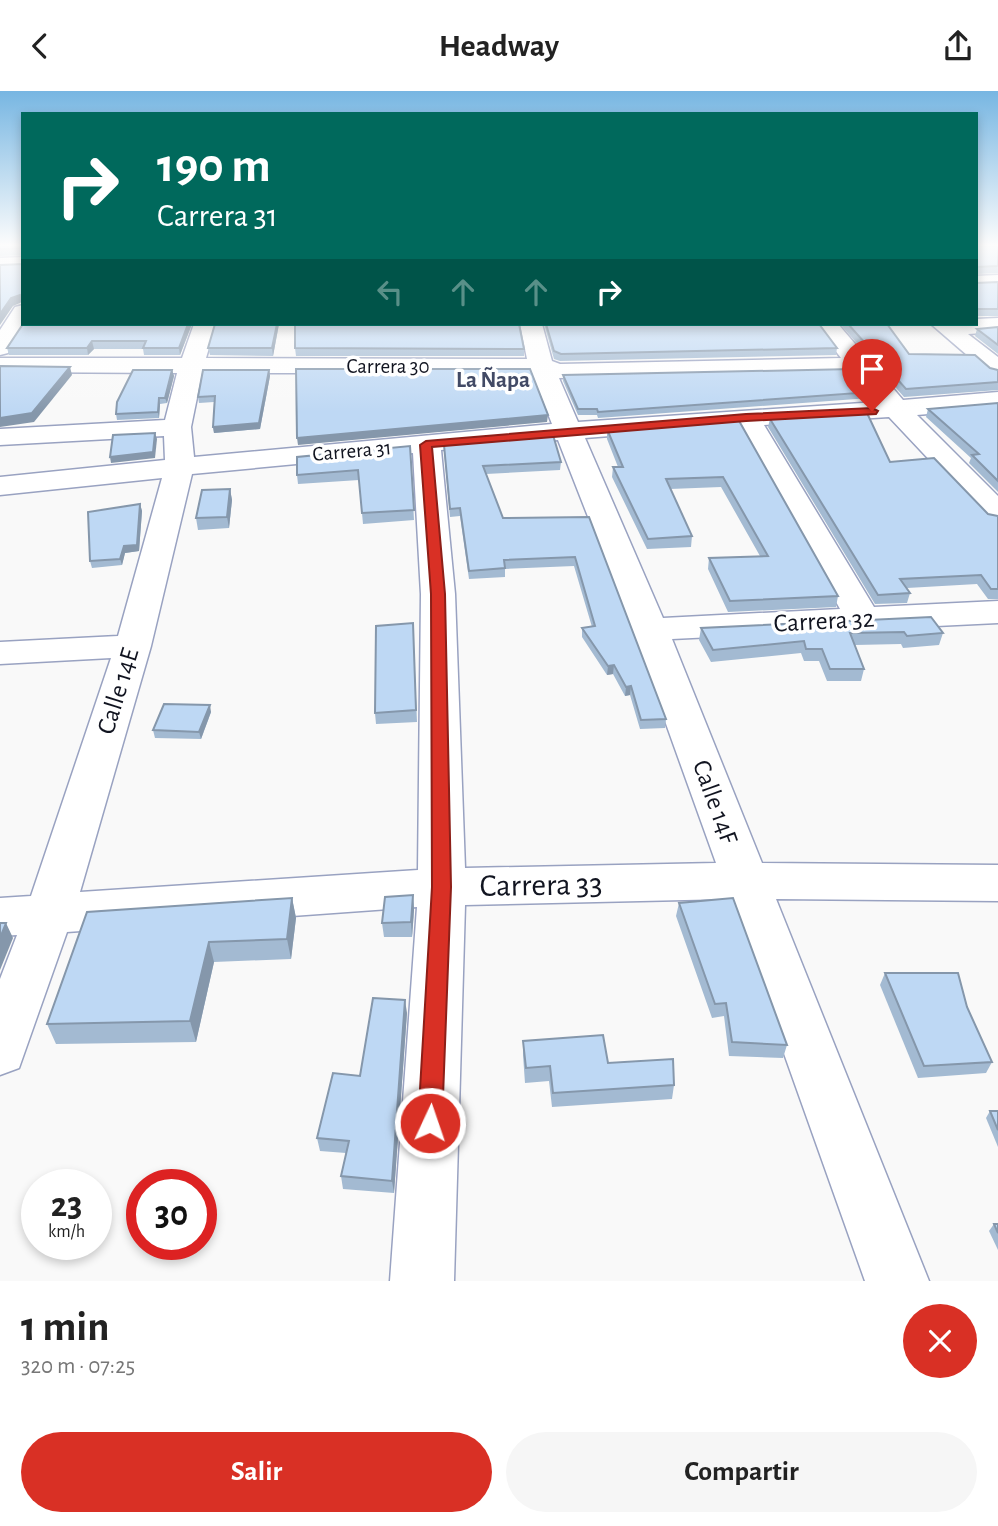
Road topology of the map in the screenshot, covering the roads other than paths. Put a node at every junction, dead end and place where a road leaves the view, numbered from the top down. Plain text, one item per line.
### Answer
1 (0, 308) edge
2 (21, 309) edge
3 (21, 312) edge
4 (978, 325) edge
5 (998, 325) edge
6 (204, 326) edge
7 (531, 326) edge
8 (828, 326) edge
9 (945, 326) edge
10 (0, 348) edge
11 (0, 365) edge
12 (860, 365) junction
13 (191, 366) junction
14 (541, 366) junction
15 (998, 369) edge
16 (998, 400) edge
17 (897, 410) junction
18 (746, 417) junction
19 (571, 432) junction
20 (0, 437) edge
21 (426, 445) junction
22 (178, 447) junction
23 (0, 486) edge
24 (998, 515) edge
25 (998, 613) edge
26 (863, 619) junction
27 (650, 629) junction
28 (132, 646) junction
29 (0, 653) edge
30 (744, 881) junction
31 (998, 883) edge
32 (442, 887) junction
33 (49, 914) junction
34 (0, 917) edge
35 (0, 1051) edge
36 (422, 1281) edge
37 (897, 1281) edge

1 - 2 street
3 - 10 street
4 - 5 street
6 - 13 street, Calle 14E
7 - 14 street, Calle 14F
8 - 12 street
9 - 15 street
11 - 13 street, Carrera 30
12 - 14 street, Carrera 30
12 - 17 street
13 - 14 street, Carrera 30
13 - 22 street, Calle 14E
14 - 19 street, Calle 14F
16 - 17 street, Carrera 31
17 - 18 street, Carrera 31
17 - 24 street
18 - 19 street, Carrera 31
18 - 26 street
19 - 21 street, Carrera 31
19 - 27 street, Calle 14F
20 - 22 street
21 - 22 street, Carrera 31
21 - 32 street
22 - 23 street, Carrera 31
22 - 28 street, Calle 14E
25 - 26 street, Carrera 32
26 - 27 street, Carrera 32
27 - 30 street, Calle 14F
28 - 29 street
28 - 33 street, Calle 14E
30 - 31 street, Carrera 33
30 - 32 street, Carrera 33
30 - 37 street, Calle 14F
32 - 33 street, Carrera 33
32 - 36 street
33 - 34 street, Carrera 33
33 - 35 street, Calle 14E

